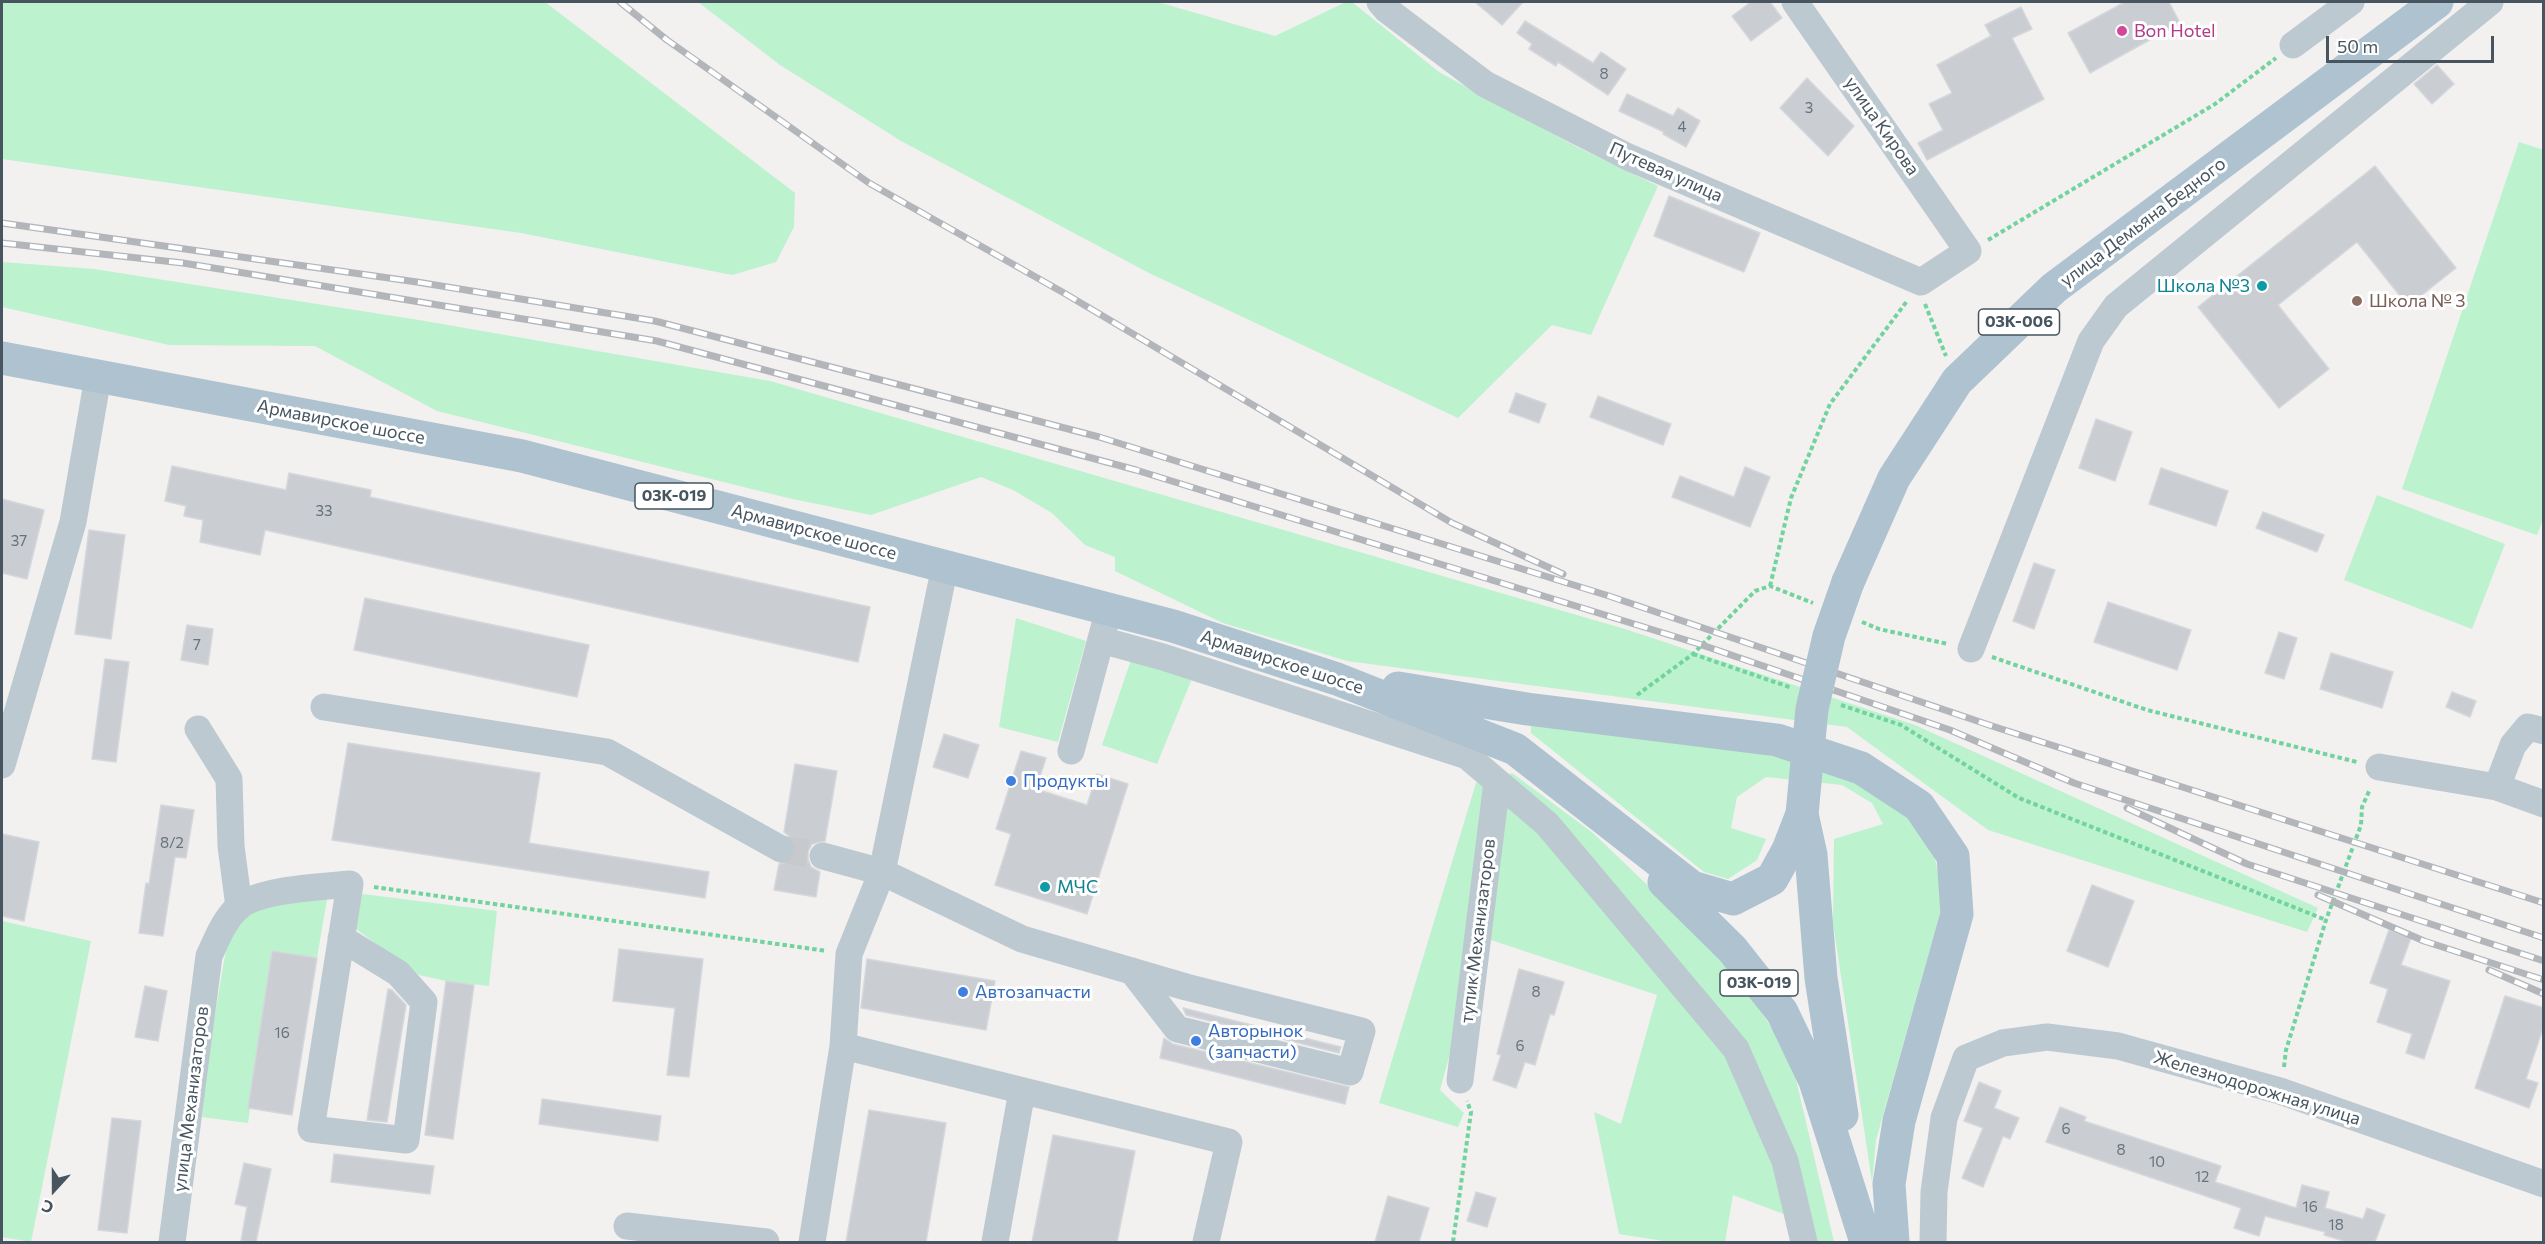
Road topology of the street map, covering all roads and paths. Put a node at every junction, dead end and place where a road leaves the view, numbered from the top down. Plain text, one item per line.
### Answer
1 (1380, 2) edge
2 (1795, 2) edge
3 (2351, 2) edge
4 (2437, 2) edge
5 (2490, 2) edge
6 (2293, 45) joint
7 (1968, 251) junction
8 (1922, 291) junction
9 (2, 358) edge
10 (98, 377) junction
11 (1957, 381) junction
12 (945, 566) junction
13 (1770, 586) junction
14 (1814, 603) dead end
15 (1108, 608) junction
16 (1857, 620) dead end
17 (1101, 640) junction
18 (1971, 649) junction
19 (1337, 679) junction
20 (1802, 692) dead end
21 (1835, 703) dead end
22 (324, 707) dead end
23 (198, 729) dead end
24 (2544, 731) edge
25 (1071, 751) dead end
26 (2, 765) edge
27 (2379, 767) junction
28 (1497, 782) junction
29 (2497, 787) junction
30 (2544, 804) edge
31 (1591, 808) junction
32 (1802, 813) junction
33 (781, 849) tunnel mouth
34 (823, 856) tunnel mouth
35 (882, 872) junction
36 (350, 884) junction
37 (239, 907) junction
38 (2326, 920) junction
39 (341, 938) junction
40 (849, 954) junction
41 (1132, 971) junction
42 (843, 1046) junction
43 (1460, 1080) joint
44 (1022, 1091) junction
45 (2280, 1091) junction
46 (2544, 1184) edge
47 (1855, 1203) junction
48 (627, 1226) dead end
49 (172, 1242) edge
50 (766, 1242) edge
51 (812, 1242) edge
52 (995, 1242) edge
53 (1206, 1242) edge
54 (1453, 1242) edge
55 (1804, 1242) edge
56 (1866, 1242) edge
57 (1893, 1242) edge
58 (1933, 1242) edge

1 - 8 street, Путевая улица
2 - 7 street, улица Кирова
3 - 6 street
4 - 11 main road, улица Демьяна Бедного / 03К-006
5 - 18 street
6 - 7 path
7 - 8 street
8 - 11 path
8 - 13 path
9 - 10 main road, Армавирское шоссе / 03К-019
10 - 12 main road, Армавирское шоссе / 03К-019
10 - 26 street
11 - 32 main road, улица Демьяна Бедного / 03К-006, bridge
12 - 15 main road, Армавирское шоссе / 03К-019
12 - 35 street
13 - 14 path
13 - 20 path
15 - 17 street
15 - 19 main road, Армавирское шоссе / 03К-019
16 - 18 path
17 - 25 street
17 - 28 street
18 - 27 path
19 - 31 main road, Армавирское шоссе / 03К-019
19 - 57 main road
21 - 38 path
22 - 33 street
23 - 37 street
24 - 29 street
27 - 29 street
27 - 38 path
28 - 43 street, тупик Механизаторов
28 - 55 street
29 - 30 street
31 - 32 main road
31 - 47 main road, 03К-019
32 - 47 main road, 03К-006
34 - 35 street
35 - 40 street
35 - 41 street
36 - 37 street
36 - 39 street
36 - 40 path
37 - 49 street, улица Механизаторов
38 - 45 path
39 - 39 street
40 - 42 street
41 - 41 street
42 - 44 street
42 - 51 street
43 - 54 path
44 - 52 street
44 - 53 street
45 - 46 street, Железнодорожная улица
45 - 58 street, Железнодорожная улица
47 - 56 main road, 03К-006
48 - 50 street

